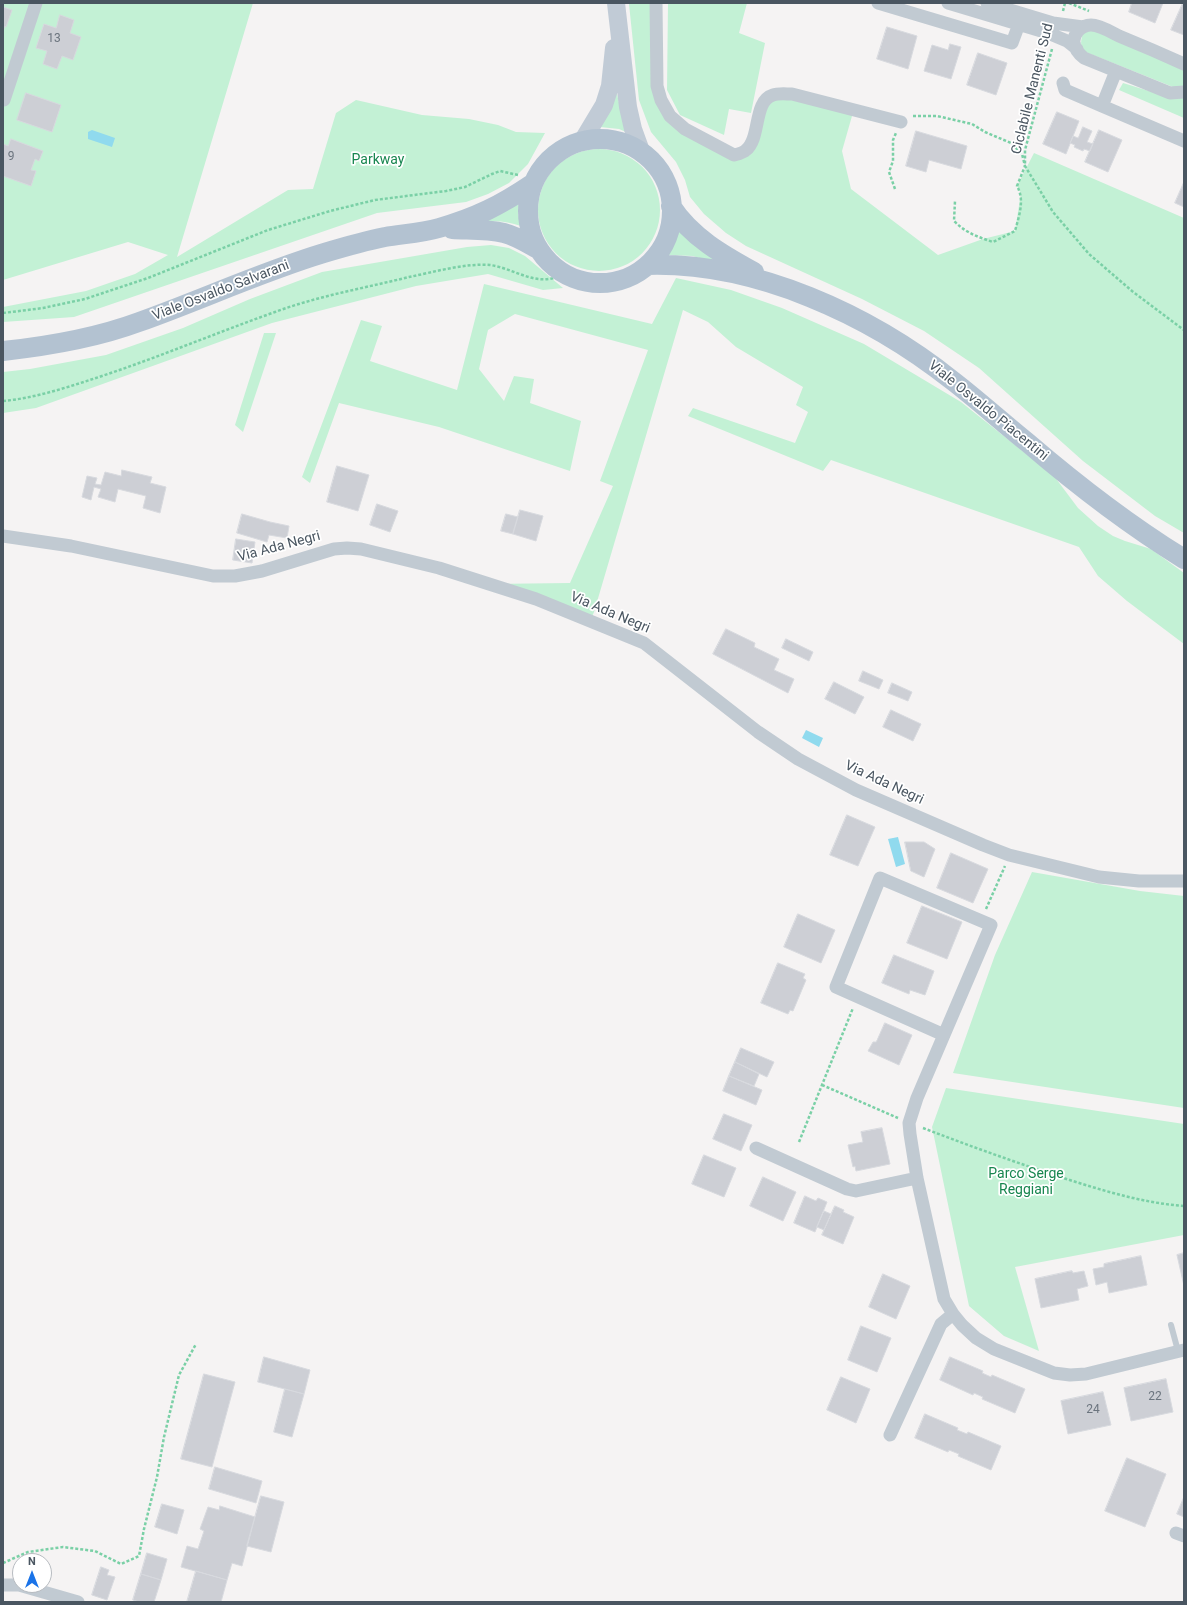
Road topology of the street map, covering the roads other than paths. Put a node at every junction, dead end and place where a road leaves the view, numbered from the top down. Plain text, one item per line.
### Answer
1 (36, 3) edge
2 (656, 3) edge
3 (878, 3) edge
4 (948, 3) edge
5 (987, 3) edge
6 (617, 11) edge
7 (1019, 24) junction
8 (1083, 27) junction
9 (1076, 50) junction
10 (1184, 64) edge
11 (1116, 72) junction
12 (1063, 83) dead end
13 (1184, 92) edge
14 (4, 100) dead end
15 (1102, 106) junction
16 (901, 122) road end
17 (583, 140) junction
18 (1184, 142) edge
19 (641, 151) junction
20 (533, 181) junction
21 (672, 206) junction
22 (438, 228) junction
23 (538, 249) junction
24 (648, 264) junction
25 (778, 286) junction
26 (3, 351) edge
27 (3, 536) edge
28 (1184, 559) edge
29 (1184, 881) edge
30 (944, 1034) junction
31 (756, 1148) dead end
32 (917, 1178) junction
33 (953, 1314) junction
34 (1171, 1325) dead end
35 (1181, 1350) edge
36 (890, 1436) dead end
37 (3, 1585) edge
38 (78, 1602) edge

1 - 14 street
2 - 16 street
3 - 7 street
4 - 7 street
5 - 8 street
6 - 17 main road, Viale Osvaldo Piacentini
6 - 19 main road, Viale Osvaldo Piacentini
7 - 9 street
8 - 9 street
8 - 10 street
9 - 11 street
11 - 13 street
11 - 15 street
12 - 15 street
15 - 18 street
17 - 19 main road, Viale Osvaldo Piacentini
17 - 20 main road, Viale Osvaldo Piacentini
19 - 21 main road, Viale Osvaldo Piacentini
20 - 22 main road, Viale Osvaldo Salvarani
20 - 23 main road, Viale Osvaldo Piacentini
21 - 24 main road, Viale Osvaldo Piacentini
21 - 25 main road, Viale Osvaldo Piacentini
22 - 23 main road, Viale Osvaldo Salvarani
22 - 26 main road, Viale Osvaldo Salvarani
23 - 24 main road, Viale Osvaldo Piacentini
24 - 25 main road, Viale Osvaldo Piacentini
25 - 28 main road, Viale Osvaldo Piacentini
27 - 29 street, Via Ada Negri
30 - 30 street
30 - 32 street
31 - 32 street
32 - 33 street
33 - 35 street
33 - 36 street
34 - 35 lane
37 - 38 street

